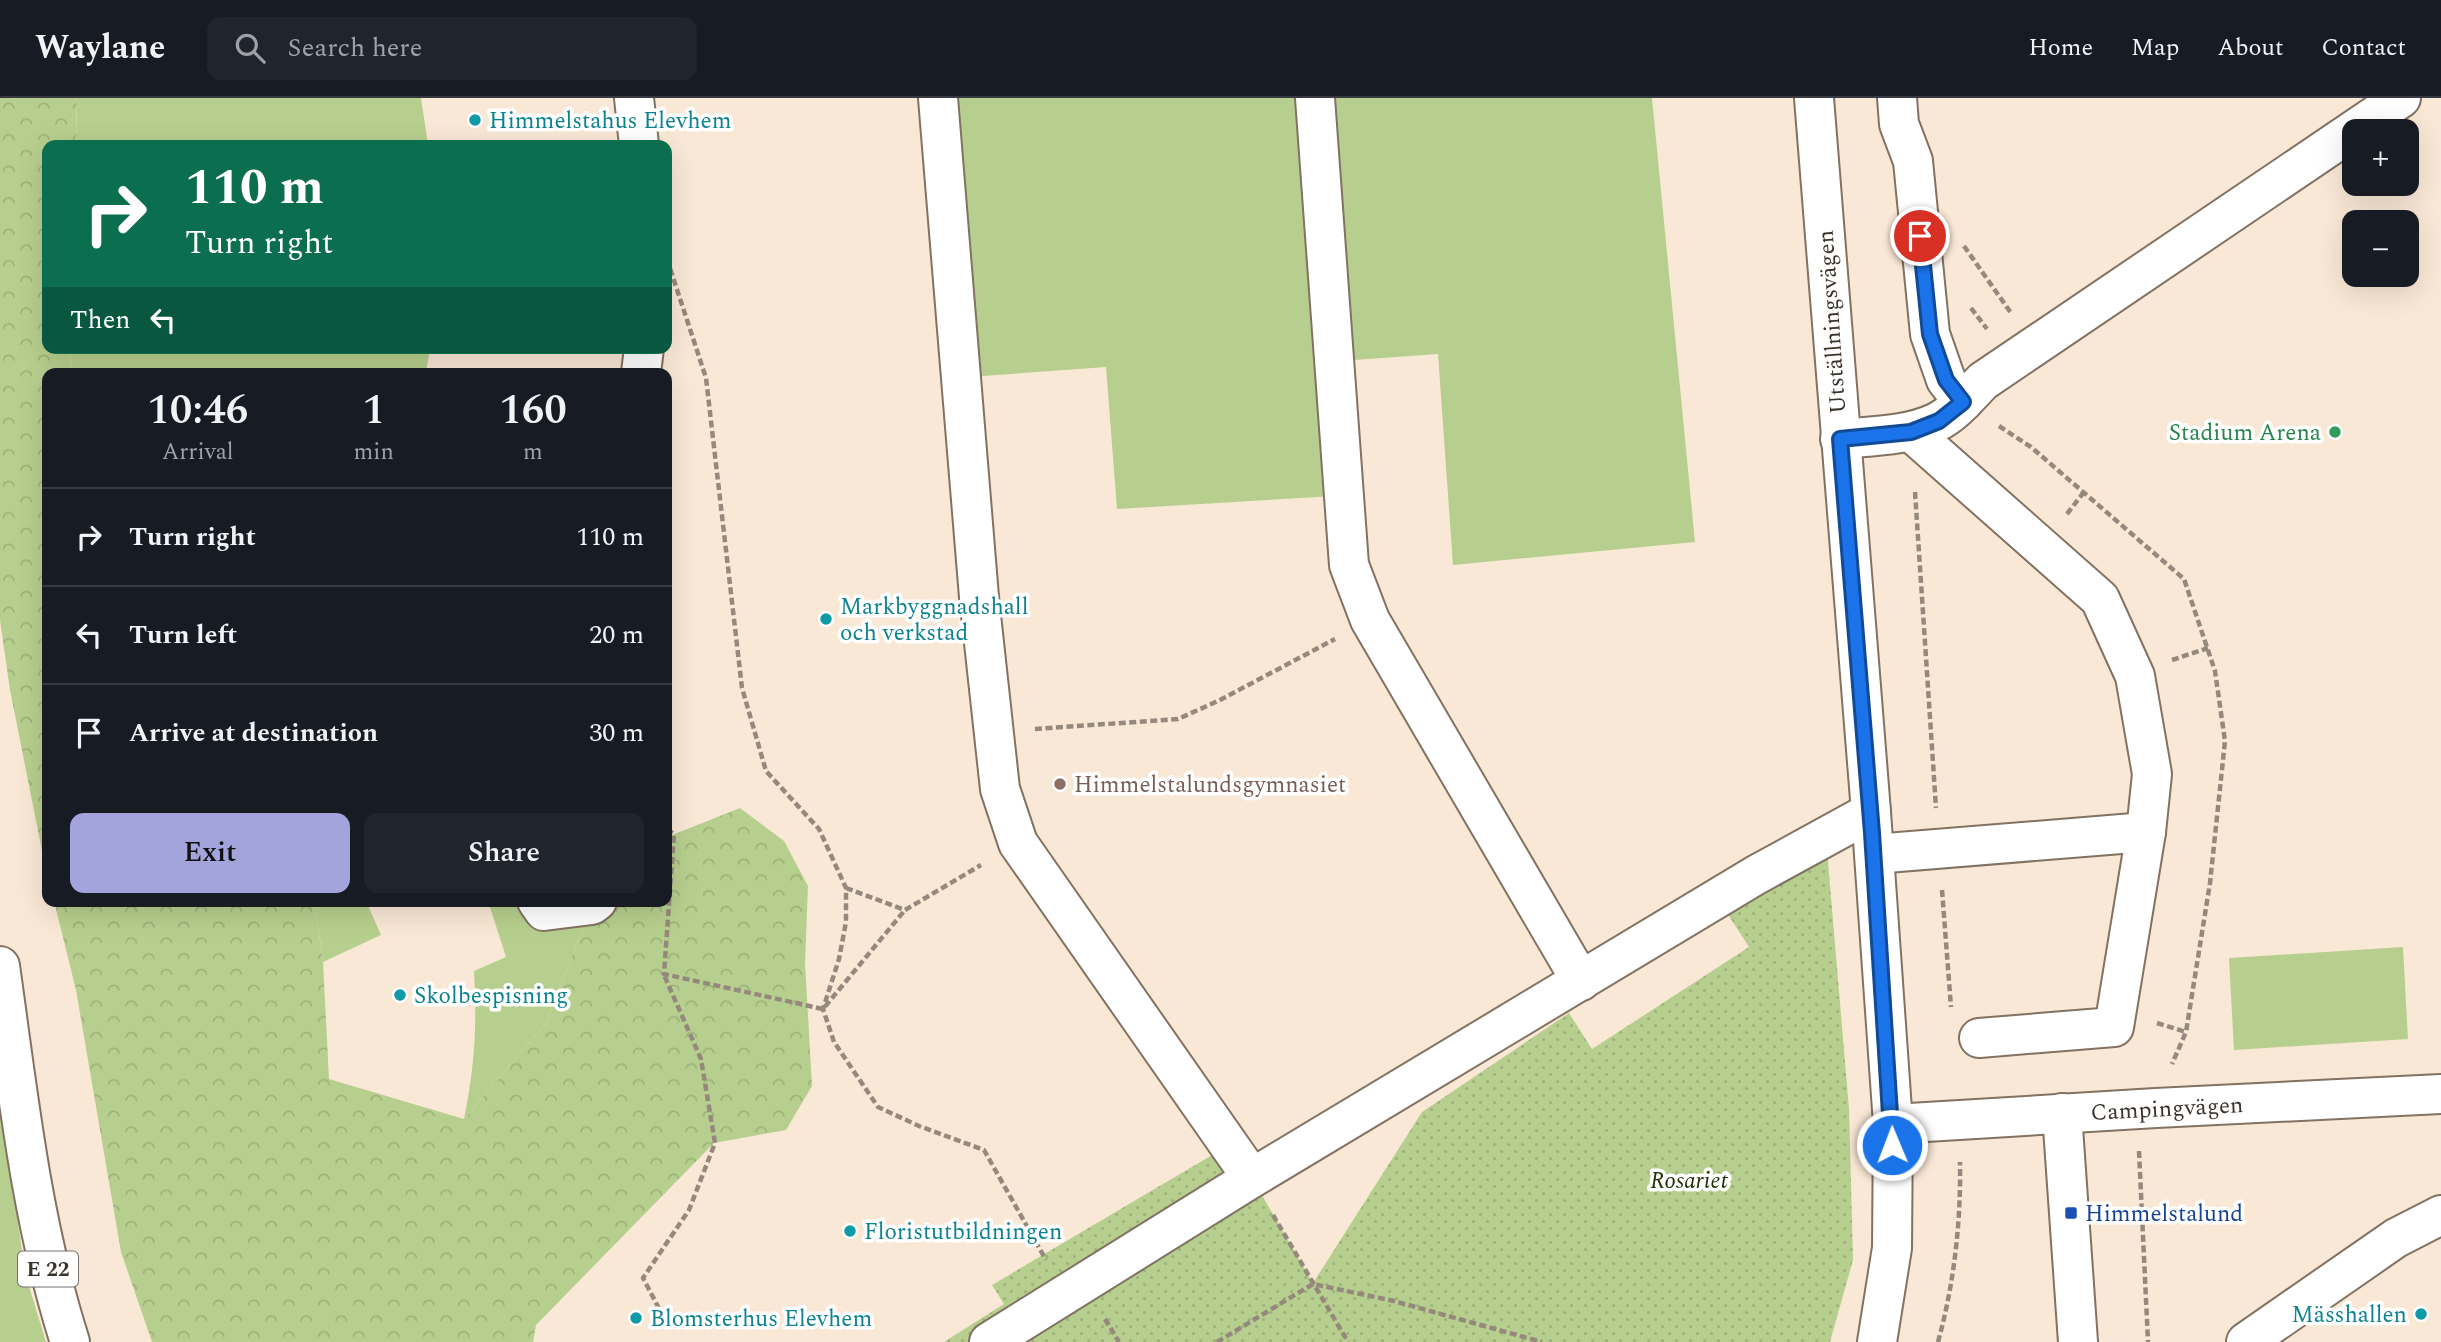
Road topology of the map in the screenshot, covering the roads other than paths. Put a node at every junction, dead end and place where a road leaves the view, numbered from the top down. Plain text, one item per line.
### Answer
1 (634, 98) edge
2 (939, 98) edge
3 (1315, 98) edge
4 (1814, 98) edge
5 (1897, 98) edge
6 (2401, 98) edge
7 (638, 140) edge
8 (1963, 402) junction
9 (1911, 432) junction
10 (1840, 439) junction
11 (1871, 812) junction
12 (2146, 832) junction
13 (1874, 854) junction
14 (541, 907) edge
15 (576, 907) edge
16 (0, 967) edge
17 (1581, 981) junction
18 (1979, 1038) dead end
19 (2441, 1094) edge
20 (2062, 1113) junction
21 (1893, 1124) junction
22 (1252, 1178) junction
23 (2441, 1215) edge
24 (70, 1342) edge
25 (989, 1342) edge
26 (1877, 1342) edge
27 (2078, 1342) edge
28 (2246, 1342) edge

1 - 7 main road
2 - 22 main road
3 - 17 main road
4 - 10 main road, Utställningsvägen
5 - 8 main road
6 - 8 main road
8 - 9 main road
9 - 10 main road
9 - 12 main road
10 - 11 main road, Utställningsvägen
11 - 13 main road, Utställningsvägen
11 - 17 main road
12 - 13 main road
12 - 18 main road
13 - 21 main road, Utställningsvägen
14 - 15 main road
16 - 24 main road, E 22
17 - 22 main road
19 - 20 main road, Campingvägen
20 - 21 main road, Campingvägen
20 - 27 main road
21 - 26 main road, Utställningsvägen
22 - 25 main road
23 - 28 main road

